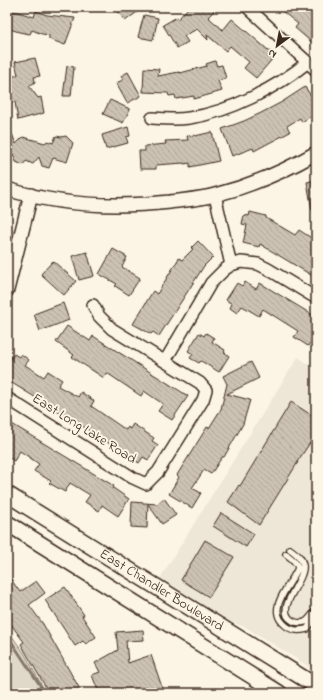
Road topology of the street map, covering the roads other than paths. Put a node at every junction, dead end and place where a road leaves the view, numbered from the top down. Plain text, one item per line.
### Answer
1 (247, 7) edge
2 (312, 66) edge
3 (152, 118) dead end
4 (316, 153) edge
5 (7, 189) edge
6 (31, 195) junction
7 (215, 195) junction
8 (232, 265) junction
9 (7, 290) edge
10 (316, 298) edge
11 (93, 305) dead end
12 (165, 360) junction
13 (7, 398) edge
14 (7, 494) edge
15 (7, 523) edge
16 (290, 548) dead end
17 (286, 554) dead end
18 (316, 611) edge
19 (316, 617) edge
20 (316, 686) edge
21 (279, 693) edge

1 - 2 street
2 - 3 street
4 - 7 street
5 - 6 street
6 - 7 street
6 - 9 street
7 - 8 street
8 - 10 street
8 - 12 street
11 - 12 street
12 - 13 street, East Long Lake Road
14 - 20 main road, East Chandler Boulevard
15 - 21 main road, East Chandler Boulevard
16 - 18 lane
17 - 19 lane

